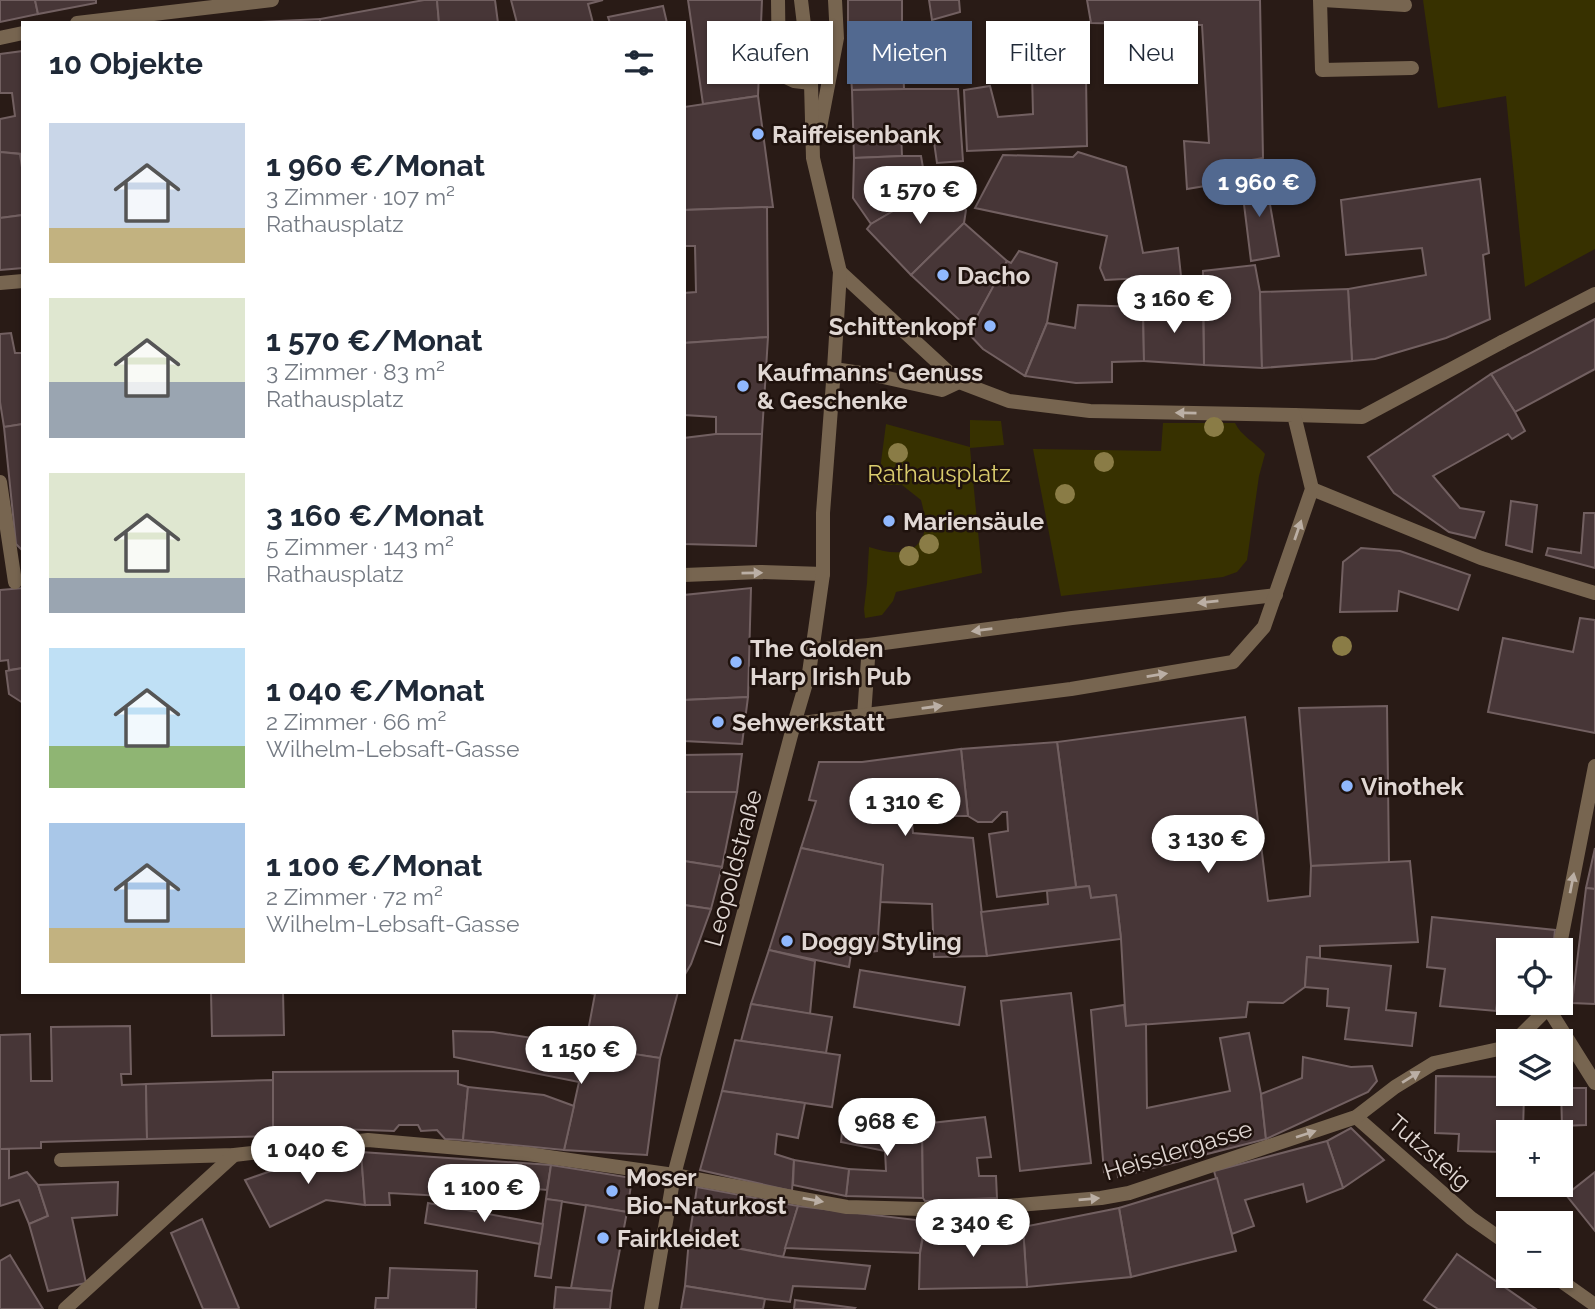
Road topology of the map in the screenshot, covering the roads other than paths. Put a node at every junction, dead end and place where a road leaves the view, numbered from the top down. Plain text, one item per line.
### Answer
1 (272, 0) edge
2 (778, 0) edge
3 (801, 0) edge
4 (835, 0) edge
5 (1322, 0) edge
6 (1405, 5) dead end
7 (94, 21) edge
8 (778, 21) edge
9 (804, 21) edge
10 (21, 33) edge
11 (0, 38) edge
12 (1412, 68) dead end
13 (811, 84) edge
14 (813, 158) junction
15 (840, 272) junction
16 (21, 281) edge
17 (0, 283) edge
18 (1595, 294) edge
19 (834, 369) junction
20 (959, 382) junction
21 (1294, 415) junction
22 (0, 482) edge
23 (1312, 489) junction
24 (822, 574) junction
25 (686, 575) edge
26 (13, 582) edge
27 (1595, 593) edge
28 (1276, 595) junction
29 (869, 645) junction
30 (813, 650) junction
31 (864, 716) junction
32 (794, 724) junction
33 (1595, 766) edge
34 (1561, 938) edge
35 (1539, 1015) edge
36 (1554, 1015) edge
37 (1526, 1029) edge
38 (1496, 1050) edge
39 (1595, 1083) edge
40 (1356, 1117) junction
41 (234, 1155) junction
42 (61, 1160) dead end
43 (674, 1175) junction
44 (1496, 1236) edge
45 (1571, 1288) edge
46 (1595, 1305) edge
47 (65, 1309) edge
48 (650, 1309) edge

1 - 7 street
2 - 8 street
3 - 9 street
4 - 14 street
5 - 6 street
5 - 12 street
10 - 11 street
13 - 14 street
14 - 15 street
15 - 19 street
15 - 20 street
16 - 17 street
18 - 21 street
19 - 20 street
19 - 24 street
21 -> 20 street
21 - 23 street
22 - 26 street
23 - 27 street
28 -> 23 street
25 -> 24 street
24 - 30 street
28 -> 29 street
31 -> 28 street
29 - 30 street
29 - 31 street
30 - 32 street
31 - 32 street
32 - 43 street, Leopoldstraße
34 -> 33 street
35 - 37 street
36 - 39 street
40 -> 38 street, Heisslergasse
43 -> 40 street, Heisslergasse
40 - 44 street, Tutzsteig
41 - 42 street, Heisslergasse
41 - 43 street, Heisslergasse
41 - 47 street
43 - 48 street, Leopoldstraße
45 - 46 street

